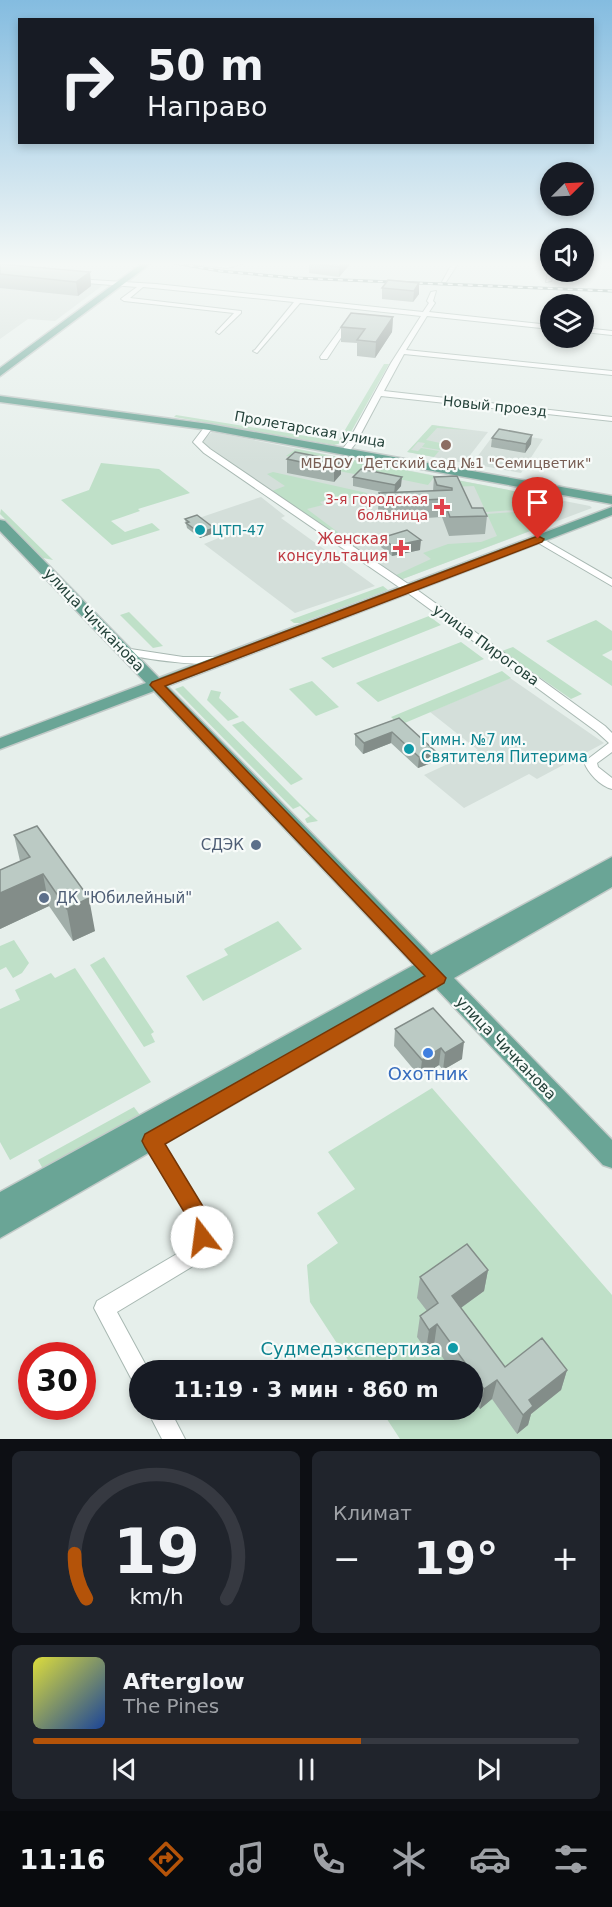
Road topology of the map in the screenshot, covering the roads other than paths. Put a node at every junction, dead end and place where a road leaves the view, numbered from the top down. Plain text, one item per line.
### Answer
1 (58, 329) edge
2 (222, 329) edge
3 (275, 329) edge
4 (343, 329) edge
5 (416, 329) edge
6 (594, 331) edge
7 (219, 332) dead end
8 (612, 333) edge
9 (257, 351) dead end
10 (402, 352) junction
11 (324, 357) dead end
12 (0, 373) edge
13 (612, 374) edge
14 (378, 393) junction
15 (0, 399) edge
16 (612, 419) edge
17 (209, 427) junction
18 (345, 451) junction
19 (612, 500) edge
20 (612, 511) edge
21 (0, 524) edge
22 (538, 539) junction
23 (612, 584) edge
24 (409, 590) junction
25 (124, 651) junction
26 (221, 660) junction
27 (157, 685) junction
28 (612, 740) edge
29 (0, 744) edge
30 (612, 746) edge
31 (612, 785) edge
32 (612, 864) edge
33 (612, 878) edge
34 (432, 972) junction
35 (152, 1141) junction
36 (612, 1157) edge
37 (0, 1206) edge
38 (0, 1226) edge
39 (132, 1360) edge
40 (164, 1420) edge
41 (174, 1439) edge

1 - 12 main road
2 - 7 street
3 - 9 street
4 - 11 street
5 - 10 street
6 - 8 street
10 - 13 street
10 - 14 street
14 - 16 street, Новый проезд
14 - 18 street
15 - 17 main road, Пролетарская улица
17 - 18 main road, Пролетарская улица
17 - 24 street, улица Пирогова
18 - 19 main road, Пролетарская улица
20 - 22 main road
21 - 25 main road, улица Чичканова
22 - 23 street
22 - 24 main road
24 - 26 main road
24 - 28 street, улица Пирогова
25 - 26 street
25 - 27 main road, улица Чичканова
26 - 27 main road
27 - 29 main road
27 - 34 main road, улица Чичканова
30 - 31 street
32 - 34 main road
33 - 34 main road
34 - 35 main road
34 - 36 main road, улица Чичканова
34 - 37 main road
35 - 38 main road
35 - 39 street
40 - 41 street

